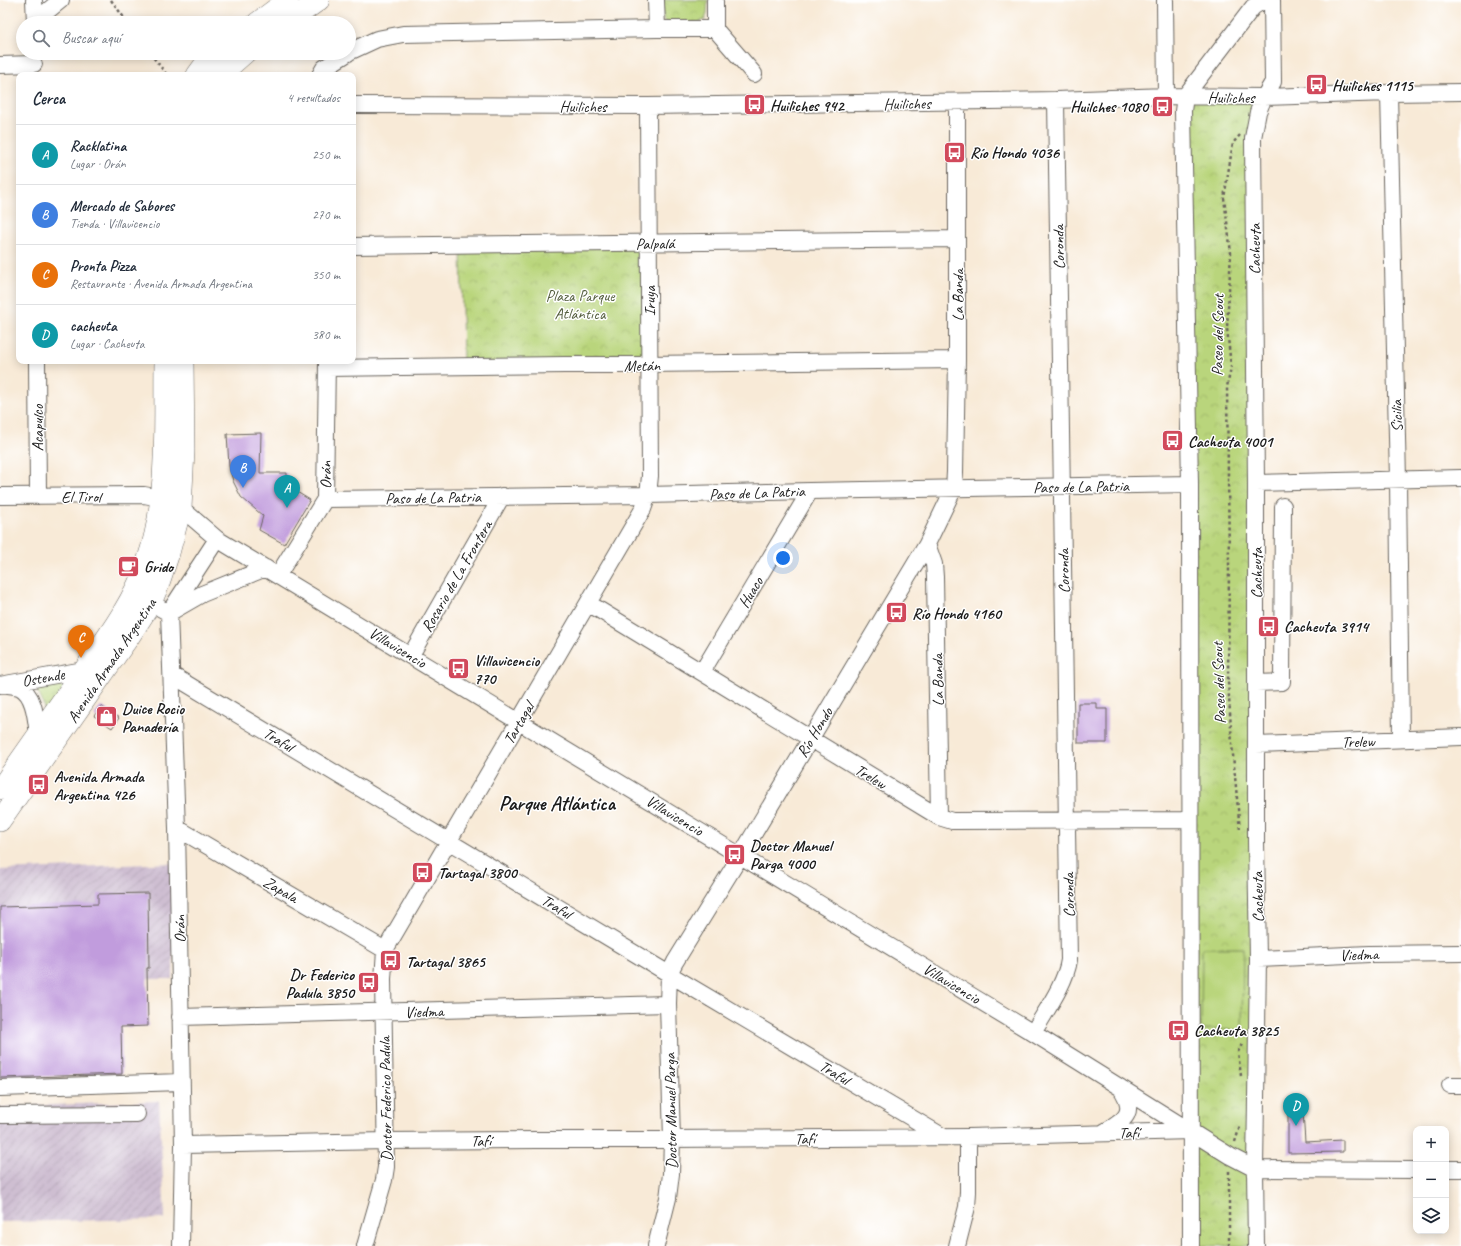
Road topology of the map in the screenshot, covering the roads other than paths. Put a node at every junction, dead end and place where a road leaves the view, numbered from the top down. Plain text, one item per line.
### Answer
1 (34, 0) edge
2 (62, 0) edge
3 (288, 0) edge
4 (319, 0) edge
5 (656, 0) edge
6 (715, 0) edge
7 (1165, 0) edge
8 (1264, 0) edge
9 (1272, 0) edge
10 (35, 16) edge
11 (42, 16) edge
12 (266, 16) edge
13 (297, 16) edge
14 (657, 29) junction
15 (715, 29) junction
16 (356, 49) edge
17 (208, 60) edge
18 (237, 60) edge
19 (337, 60) edge
20 (34, 64) edge
21 (0, 65) edge
22 (198, 72) edge
23 (223, 72) edge
24 (322, 72) edge
25 (754, 74) dead end
26 (1461, 92) edge
27 (1389, 93) junction
28 (1166, 96) junction
29 (1186, 96) junction
30 (1264, 97) junction
31 (1056, 100) junction
32 (957, 102) junction
33 (356, 105) edge
34 (648, 106) junction
35 (957, 239) junction
36 (649, 243) junction
37 (356, 246) edge
38 (957, 360) junction
39 (37, 364) edge
40 (165, 364) edge
41 (183, 364) edge
42 (327, 365) edge
43 (650, 365) junction
44 (1461, 478) edge
45 (1398, 480) junction
46 (1256, 483) junction
47 (1190, 484) junction
48 (1062, 487) junction
49 (954, 488) junction
50 (810, 491) junction
51 (648, 495) junction
52 (0, 496) edge
53 (38, 496) junction
54 (502, 496) junction
55 (161, 498) junction
56 (325, 499) junction
57 (1283, 506) dead end
58 (181, 508) junction
59 (217, 539) junction
60 (927, 544) junction
61 (272, 572) junction
62 (150, 603) junction
63 (588, 603) junction
64 (169, 613) junction
65 (411, 655) junction
66 (84, 670) junction
67 (702, 672) junction
68 (172, 675) junction
69 (1256, 683) junction
70 (2, 685) edge
71 (519, 721) junction
72 (38, 735) junction
73 (1461, 737) edge
74 (810, 739) junction
75 (1401, 739) junction
76 (1256, 745) junction
77 (0, 789) edge
78 (939, 818) junction
79 (1190, 820) junction
80 (0, 821) edge
81 (1067, 821) junction
82 (177, 828) junction
83 (449, 841) junction
84 (741, 855) junction
85 (385, 950) junction
86 (1461, 953) edge
87 (1258, 959) junction
88 (669, 974) junction
89 (668, 1004) junction
90 (384, 1012) junction
91 (180, 1017) junction
92 (1033, 1033) junction
93 (181, 1082) junction
94 (1120, 1087) junction
95 (0, 1088) edge
96 (136, 1114) dead end
97 (0, 1115) edge
98 (1191, 1131) junction
99 (1103, 1133) junction
100 (942, 1136) junction
101 (968, 1136) junction
102 (672, 1139) junction
103 (386, 1141) junction
104 (183, 1145) junction
105 (1255, 1169) junction
106 (1449, 1169) edge
107 (1461, 1169) edge
108 (1413, 1170) edge
109 (181, 1246) edge
110 (365, 1246) edge
111 (656, 1246) edge
112 (957, 1246) edge
113 (1191, 1246) edge
114 (1256, 1246) edge

1 - 10 street
2 - 11 street
3 - 12 main road
4 - 13 main road
5 - 14 street
6 - 15 street
7 - 28 street
8 - 29 street
9 - 30 street, Cacheuta
14 - 15 street
14 - 16 street
15 - 25 street
17 - 22 main road
18 - 23 main road
19 - 24 street
20 - 21 street
26 - 27 street, Huiliches
27 - 30 street, Huiliches
27 - 45 street, Sicilia
28 - 29 street, Huiliches
28 - 31 street, Huiliches
29 - 30 street, Huiliches
29 - 47 street
30 - 46 street, Cacheuta
31 - 32 street, Huiliches
31 - 48 street, Coronda
32 - 34 street, Huiliches
32 - 35 street, La Banda
33 - 34 street, Huiliches
34 - 36 street, Iruya
35 - 36 street, Palpalá
35 - 38 street, La Banda
36 - 37 street, Palpalá
36 - 43 street, Iruya
38 - 43 street, Metán
38 - 49 street, La Banda
39 - 53 street, Acapulco
40 - 55 main road, Avenida Armada Argentina
41 - 58 main road, Avenida Armada Argentina
42 - 43 street, Metán
42 - 56 street, Orán
43 - 51 street, Iruya
44 - 45 street
45 - 46 street
45 - 75 street, Sicilia
46 - 69 street, Cacheuta
47 - 48 street, Paso de La Patria
47 - 79 street
48 - 49 street, Paso de La Patria
48 - 81 street, Coronda
49 - 50 street, Paso de La Patria
49 - 60 street, Río Hondo
50 - 51 street, Paso de La Patria
50 - 67 street, Huaco
51 - 54 street, Paso de La Patria
51 - 63 street, Tartagal
52 - 53 street, El Tirol
53 - 55 street, El Tirol
54 - 56 street, Paso de La Patria
54 - 65 street, Rosario de La Frontera
55 - 58 street, Villavicencio
55 - 66 main road, Avenida Armada Argentina
56 - 61 street, Orán
57 - 69 street
58 - 59 street, Villavicencio
58 - 62 main road, Avenida Armada Argentina
59 - 61 street, Villavicencio
59 - 64 street
60 - 74 street, Río Hondo
60 - 78 street, La Banda
61 - 64 street
61 - 65 street, Villavicencio
62 - 64 street
62 - 80 main road, Avenida Armada Argentina
63 - 67 street, Trelew
63 - 71 street, Tartagal
64 - 68 street, Orán
65 - 71 street, Villavicencio
66 - 70 street, Ostende
66 - 72 main road, Avenida Armada Argentina
67 - 74 street, Trelew
68 - 82 street, Orán
68 - 83 street, Traful
69 - 76 street, Cacheuta
70 - 72 street, Ostende
71 - 83 street, Tartagal
71 - 84 street, Villavicencio
72 - 77 main road, Avenida Armada Argentina
73 - 75 street, Trelew
74 - 78 street, Trelew
74 - 84 street, Río Hondo
75 - 76 street, Trelew
76 - 87 street, Cacheuta
78 - 81 street, Trelew
79 - 81 street, Trelew
79 - 98 street
81 - 92 street, Coronda
82 - 85 street, Zapala
82 - 91 street, Orán
83 - 85 street, Tartagal
83 - 88 street, Traful
84 - 88 street, Río Hondo
84 - 92 street, Villavicencio
85 - 90 street, Doctor Federico Padula
86 - 87 street, Viedma
87 - 105 street, Cacheuta
88 - 89 street, Doctor Manuel Parga
88 - 100 street, Traful
89 - 90 street, Viedma
89 - 102 street, Doctor Manuel Parga
90 - 91 street, Viedma
90 - 103 street, Doctor Federico Padula
91 - 93 street, Orán
92 - 94 street, Villavicencio
93 - 95 street
93 - 104 street, Orán
94 - 98 street, Villavicencio
94 - 99 street
96 - 97 street
98 - 99 street, Tafí
98 - 105 street
98 - 113 street
99 - 101 street, Tafí
100 - 101 street, Tafí
100 - 102 street, Tafí
101 - 112 street
102 - 103 street, Tafí
102 - 111 street, Doctor Manuel Parga
103 - 104 street, Tafí
103 - 110 street, Doctor Federico Padula
104 - 109 street, Orán
105 - 108 street
105 - 114 street, Cacheuta
106 - 107 street

